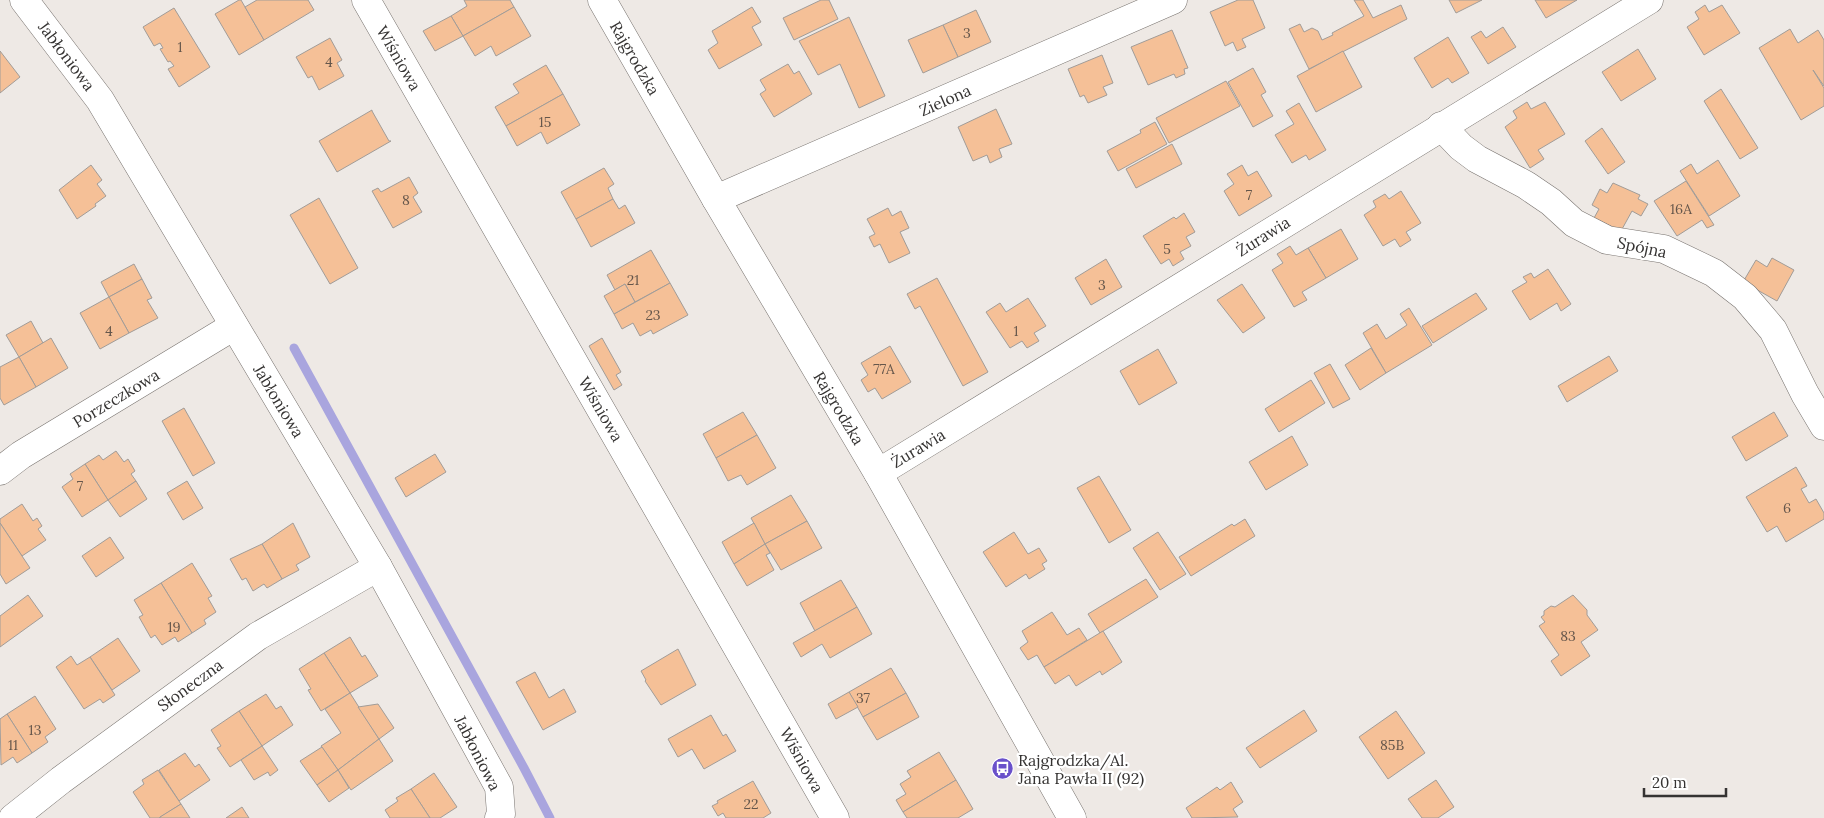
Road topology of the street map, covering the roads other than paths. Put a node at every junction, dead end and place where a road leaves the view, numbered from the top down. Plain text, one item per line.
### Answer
1 (24, 0) edge
2 (366, 0) edge
3 (602, 0) edge
4 (1173, 0) edge
5 (1649, 0) edge
6 (1441, 126) junction
7 (716, 199) junction
8 (234, 326) junction
9 (1824, 426) edge
10 (0, 471) edge
11 (878, 473) junction
12 (378, 567) junction
13 (13, 818) edge
14 (499, 818) edge
15 (835, 818) edge
16 (1072, 818) edge

1 - 8 street, Jabłoniowa
2 - 15 street, Wiśniowa
3 - 7 street, Rajgrodzka
4 - 7 street, Zielona
5 - 6 street, Żurawia
6 - 9 street, Spójna
6 - 11 street, Żurawia
7 - 11 street, Rajgrodzka
8 - 10 street, Porzeczkowa
8 - 12 street, Jabłoniowa
11 - 16 street, Rajgrodzka
12 - 13 street, Słoneczna
12 - 14 street, Jabłoniowa

